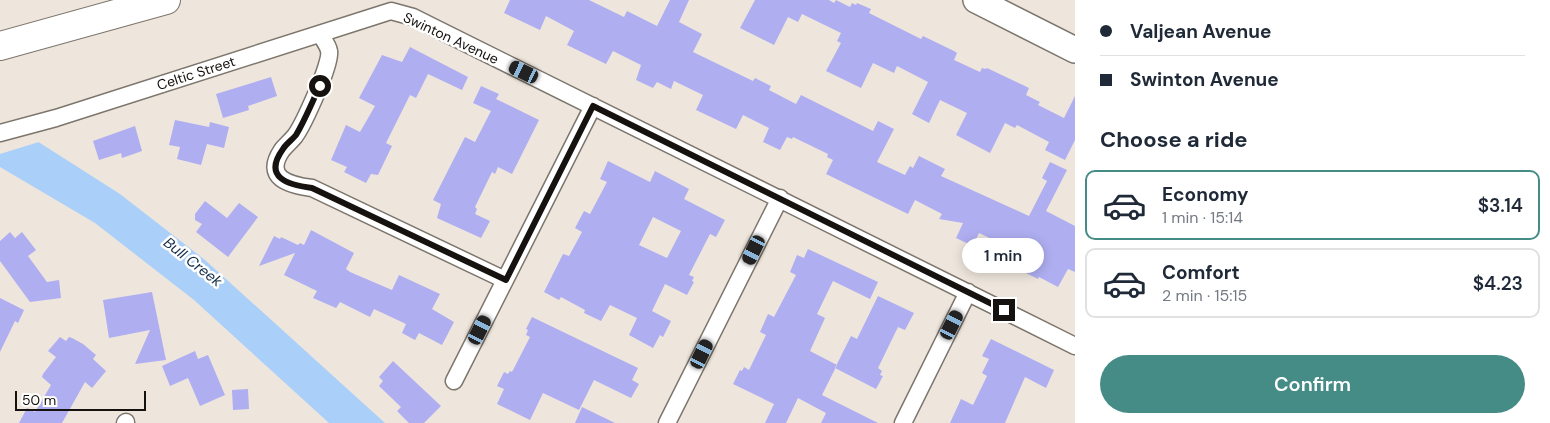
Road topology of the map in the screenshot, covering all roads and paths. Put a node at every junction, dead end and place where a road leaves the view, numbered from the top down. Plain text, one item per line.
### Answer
1 (166, 0) edge
2 (976, 0) edge
3 (391, 11) joint
4 (320, 34) junction
5 (0, 46) edge
6 (1075, 50) edge
7 (593, 106) junction
8 (0, 133) edge
9 (780, 198) junction
10 (506, 280) junction
11 (968, 292) junction
12 (1075, 346) edge
13 (454, 381) dead end
14 (668, 423) edge
15 (904, 423) edge

1 - 5 highway
2 - 6 main road
3 - 4 street, Celtic Street
3 - 7 street, Swinton Avenue
4 - 8 street, Celtic Street
4 - 10 street
7 - 9 street, Swinton Avenue
7 - 10 street
9 - 11 street, Swinton Avenue
9 - 14 street
10 - 13 street
11 - 12 street, Swinton Avenue
11 - 15 street

